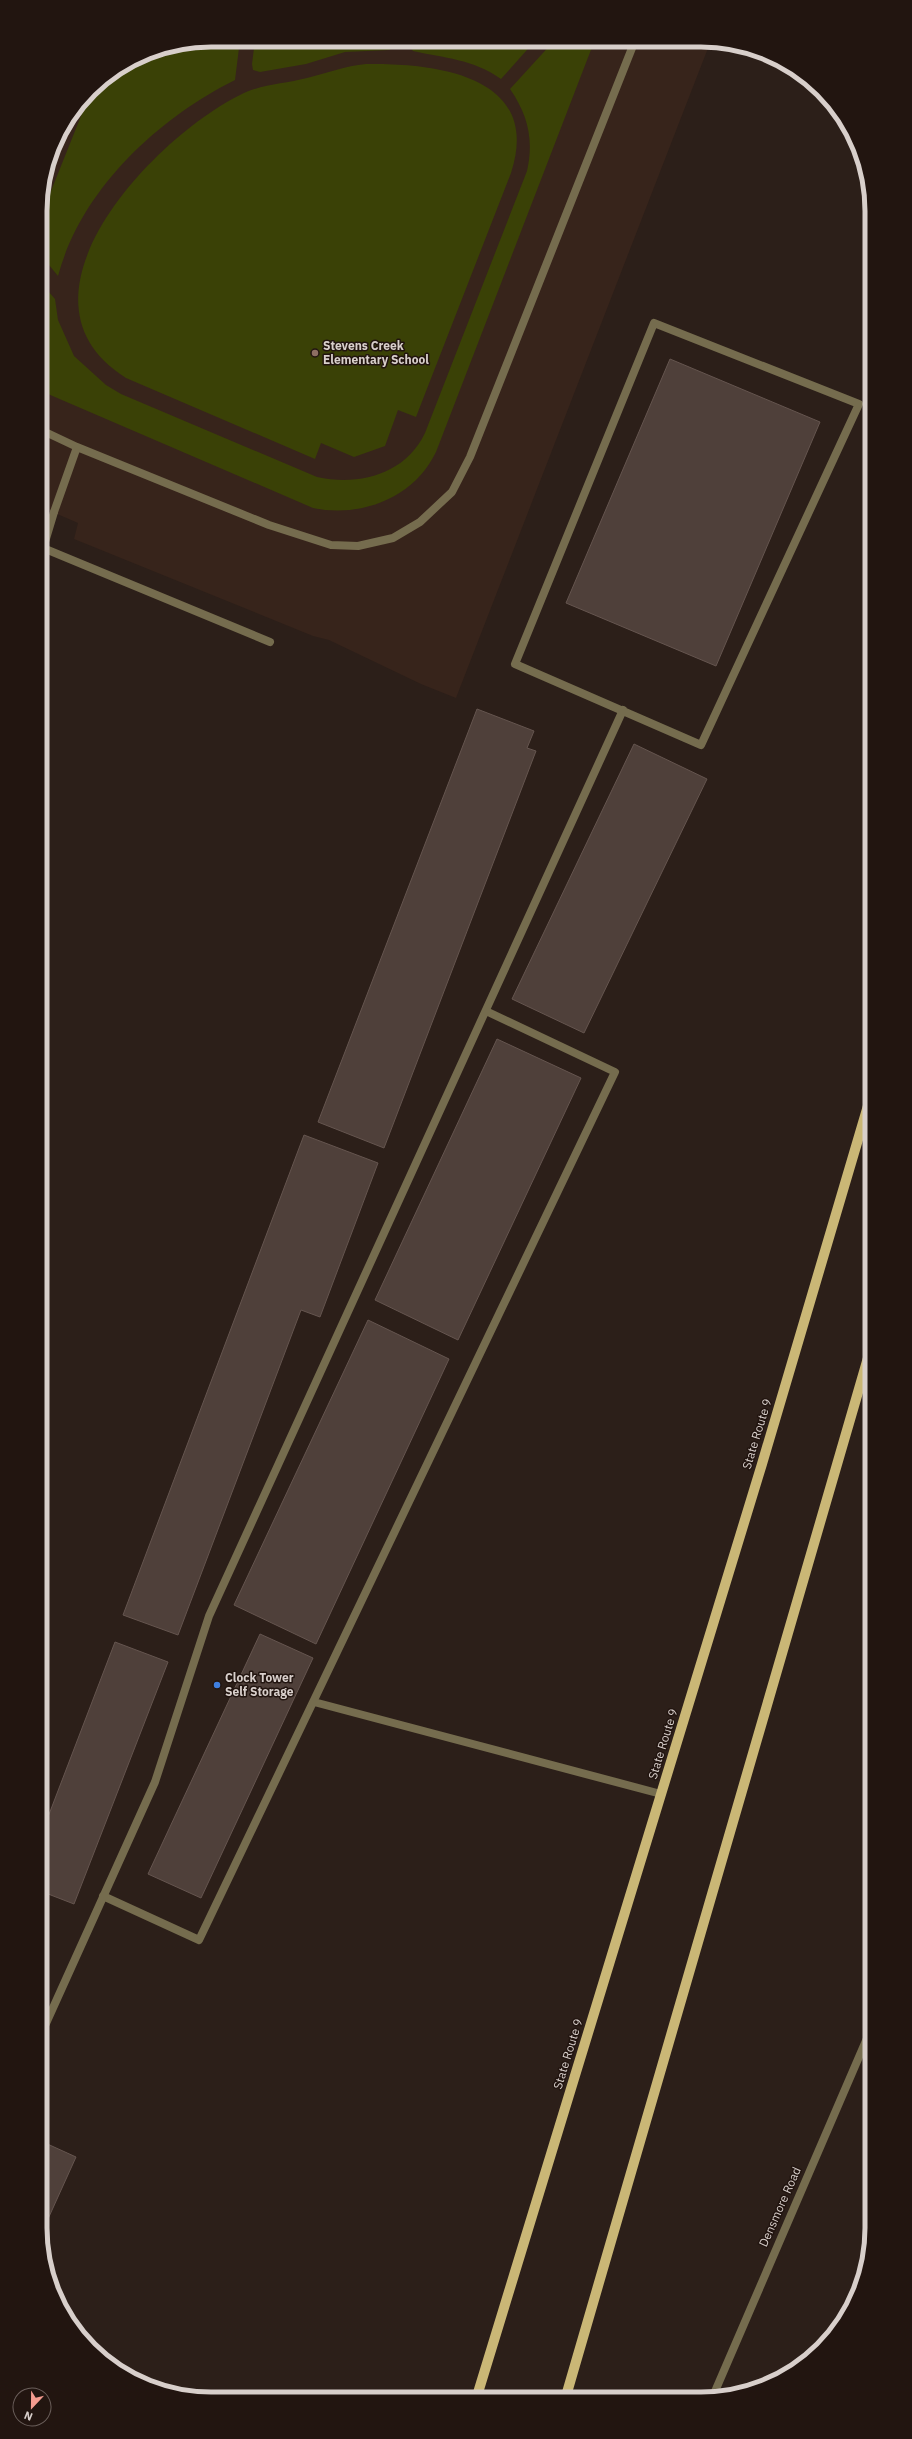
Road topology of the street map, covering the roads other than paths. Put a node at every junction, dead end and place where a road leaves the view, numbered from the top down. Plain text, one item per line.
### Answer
1 (632, 47) edge
2 (47, 433) edge
3 (77, 447) junction
4 (47, 535) edge
5 (47, 553) edge
6 (270, 642) dead end
7 (623, 710) junction
8 (486, 1011) junction
9 (865, 1117) edge
10 (865, 1368) edge
11 (314, 1702) junction
12 (661, 1794) junction
13 (102, 1896) junction
14 (47, 2021) edge
15 (865, 2043) edge
16 (478, 2392) edge
17 (567, 2392) edge
18 (715, 2392) edge

1 - 3 street
2 - 3 street
3 - 4 street
5 - 6 street
7 - 7 street
7 - 8 street
8 - 11 street
8 - 13 street
9 - 12 main road, State Route 9
10 - 17 main road
11 - 12 street
11 - 13 street
12 - 16 main road, State Route 9
13 - 14 street
15 - 18 street, Densmore Road

